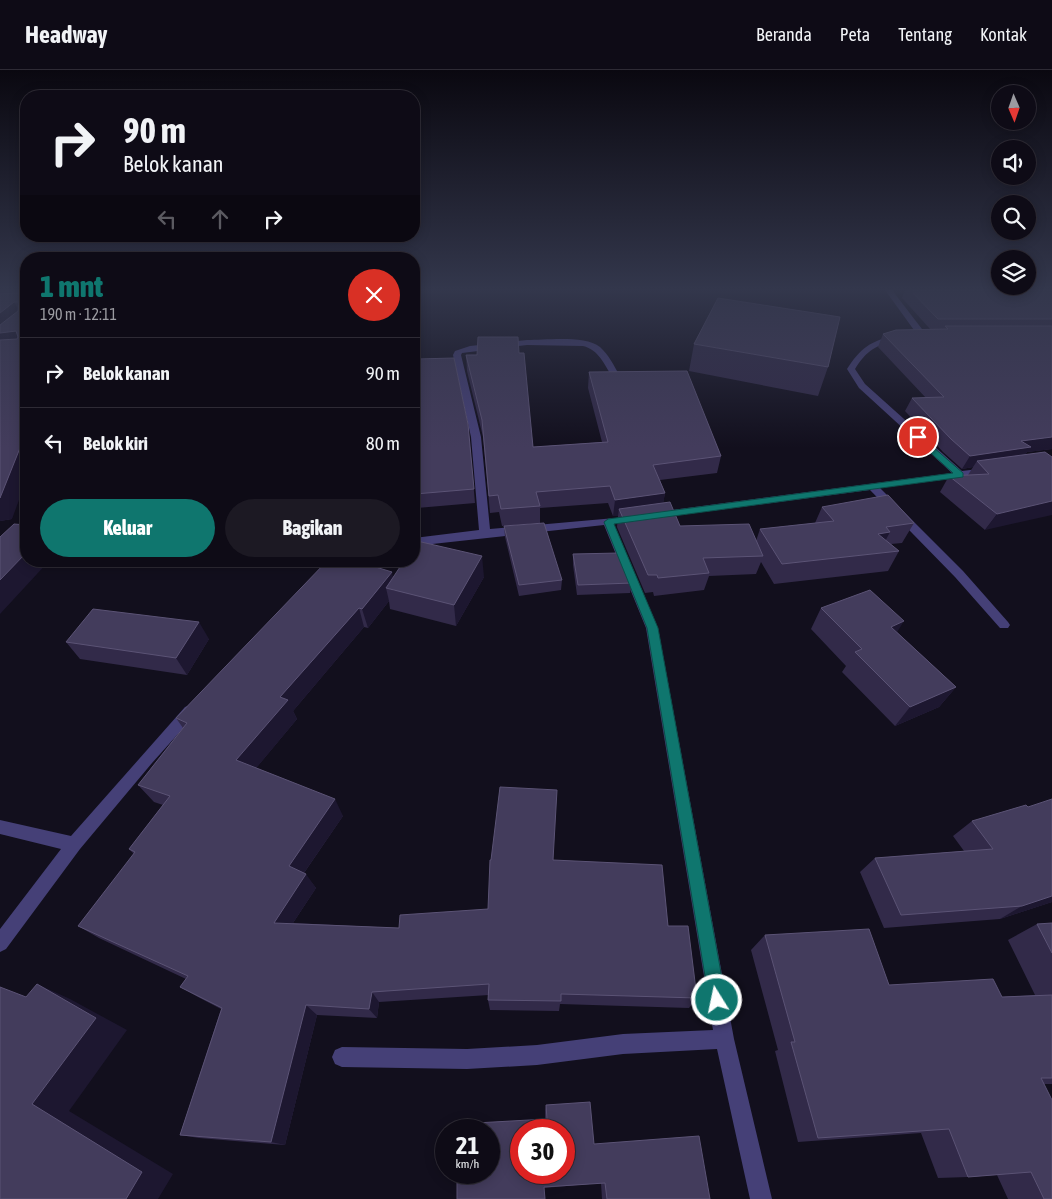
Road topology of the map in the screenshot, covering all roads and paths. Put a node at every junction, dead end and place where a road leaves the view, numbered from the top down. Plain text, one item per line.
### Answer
1 (875, 343) edge
2 (616, 376) edge
3 (997, 469) edge
4 (960, 475) junction
5 (871, 486) junction
6 (647, 516) edge
7 (628, 519) edge
8 (608, 522) junction
9 (485, 533) junction
10 (420, 541) edge
11 (1004, 625) dead end
12 (200, 701) edge
13 (0, 827) edge
14 (74, 844) junction
15 (0, 943) edge
16 (724, 1039) junction
17 (342, 1057) dead end
18 (761, 1199) edge

1 - 4 street
2 - 9 street
3 - 4 street
4 - 5 street
5 - 6 street
5 - 11 street
7 - 8 street
8 - 9 street
8 - 16 street
9 - 10 street
12 - 14 street
13 - 14 street
14 - 15 street
16 - 17 street
16 - 18 street

